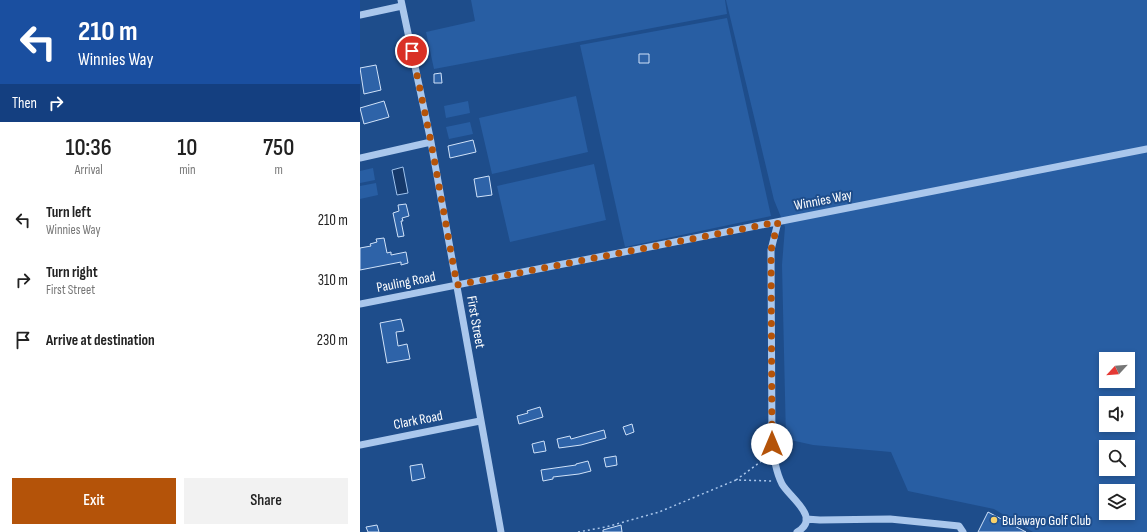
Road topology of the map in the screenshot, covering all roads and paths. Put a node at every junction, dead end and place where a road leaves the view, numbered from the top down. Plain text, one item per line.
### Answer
1 (402, 3) edge
2 (360, 15) edge
3 (431, 142) junction
4 (1147, 149) edge
5 (360, 158) edge
6 (778, 222) junction
7 (457, 285) junction
8 (360, 304) edge
9 (480, 421) junction
10 (360, 445) edge
11 (773, 453) junction
12 (736, 480) junction
13 (781, 481) junction
14 (806, 519) junction
15 (501, 532) edge
16 (578, 532) edge
17 (797, 532) edge
18 (963, 532) edge

1 - 2 street
1 - 3 street, First Street
3 - 5 street
3 - 7 street, First Street
4 - 6 street, Winnies Way
6 - 7 street, Winnies Way
6 - 11 street
7 - 8 street, Pauling Road
7 - 9 street, First Street
9 - 10 street, Clark Road
9 - 15 street, First Street
11 - 12 path
11 - 13 street
12 - 13 path
12 - 16 path
13 - 14 street
14 - 17 street
14 - 18 street

